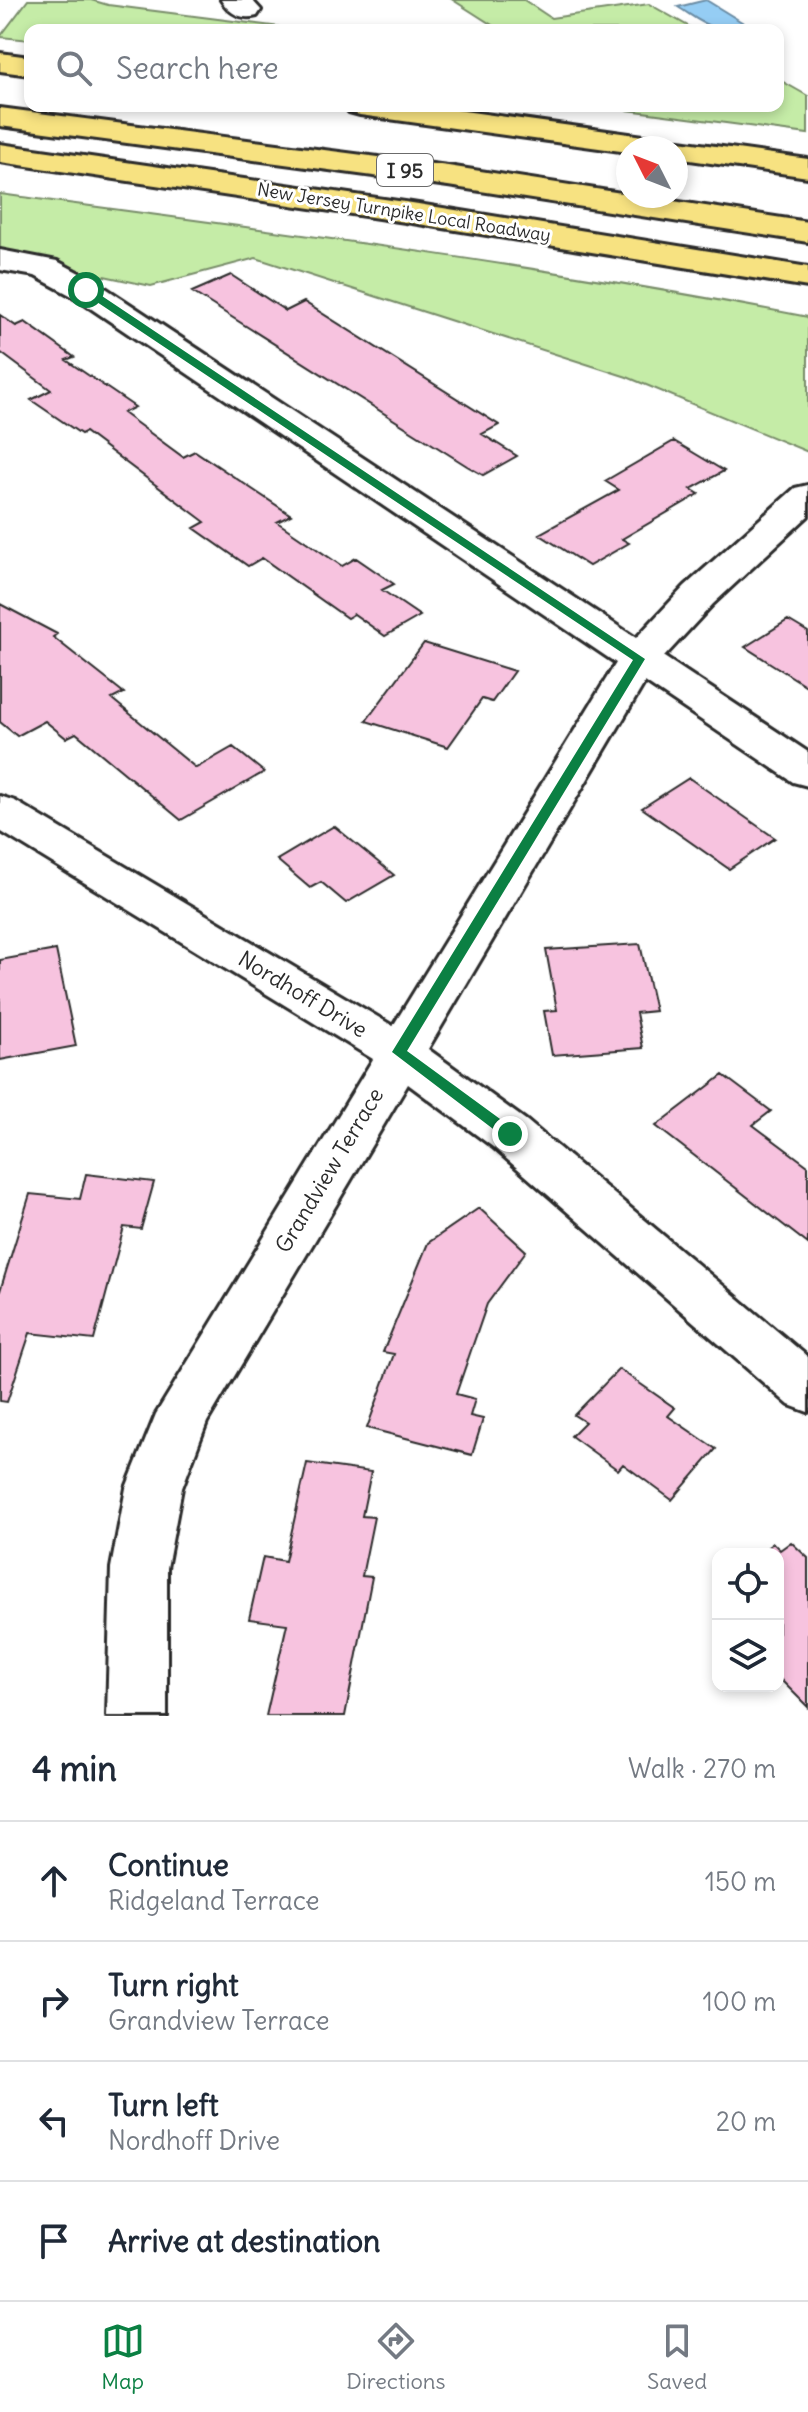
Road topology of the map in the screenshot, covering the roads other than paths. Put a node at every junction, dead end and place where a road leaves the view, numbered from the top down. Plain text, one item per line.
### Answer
1 (0, 62) edge
2 (24, 65) edge
3 (0, 94) edge
4 (24, 97) edge
5 (141, 112) edge
6 (404, 112) edge
7 (0, 117) edge
8 (616, 141) edge
9 (688, 151) edge
10 (0, 153) edge
11 (808, 168) edge
12 (616, 177) edge
13 (688, 188) edge
14 (808, 206) edge
15 (808, 232) edge
16 (0, 260) edge
17 (808, 277) edge
18 (808, 496) edge
19 (639, 659) junction
20 (808, 772) edge
21 (0, 811) edge
22 (399, 1052) junction
23 (808, 1389) edge
24 (137, 1716) edge

1 - 2 highway
3 - 4 highway
5 - 12 highway, I 95
6 - 8 highway
7 - 15 highway, I 95
9 - 11 highway
10 - 17 highway, New Jersey Turnpike Local Roadway / I 95
13 - 14 highway
16 - 19 street
18 - 19 street, Grandview Terrace
19 - 20 street
19 - 22 street, Grandview Terrace
21 - 22 street, Nordhoff Drive
22 - 23 street, Nordhoff Drive
22 - 24 street, Grandview Terrace

